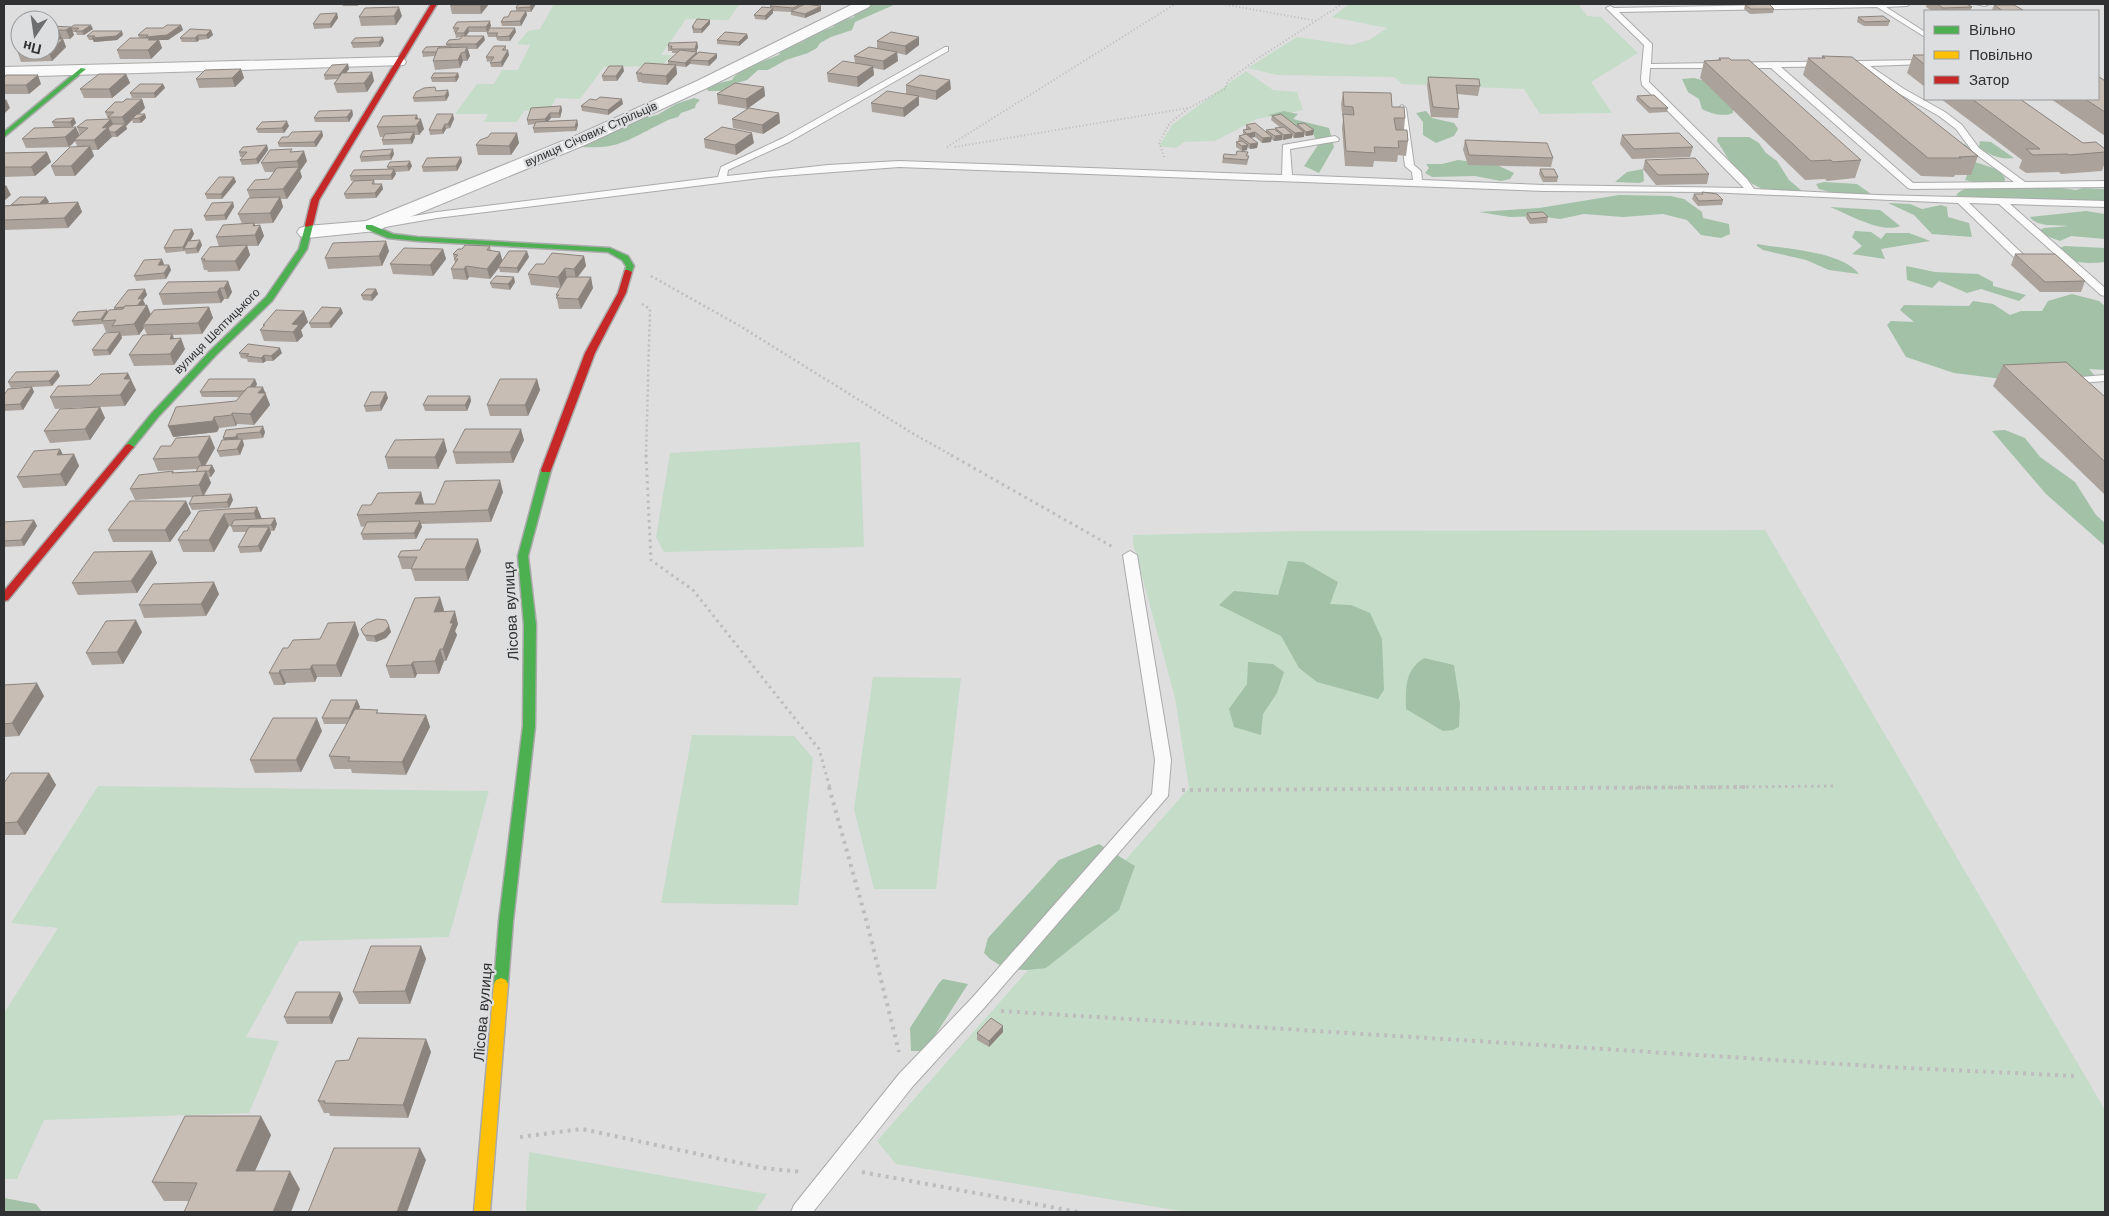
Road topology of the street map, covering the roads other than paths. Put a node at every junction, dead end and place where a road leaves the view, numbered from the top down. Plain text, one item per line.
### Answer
1 (434, 4) edge
2 (864, 4) edge
3 (1877, 4) edge
4 (1907, 4) edge
5 (1979, 4) edge
6 (1985, 4) edge
7 (1780, 5) edge
8 (1801, 5) edge
9 (1610, 7) edge
10 (1924, 34) edge
11 (945, 49) dead end
12 (398, 62) junction
13 (1924, 62) edge
14 (1863, 64) junction
15 (1773, 65) junction
16 (1646, 66) junction
17 (83, 69) junction
18 (4, 72) edge
19 (1402, 108) edge
20 (4, 135) edge
21 (1335, 139) dead end
22 (1287, 177) junction
23 (722, 180) junction
24 (1418, 182) junction
25 (2022, 184) junction
26 (2105, 184) edge
27 (1751, 191) junction
28 (1960, 200) junction
29 (2001, 201) junction
30 (2105, 204) edge
31 (368, 227) junction
32 (307, 232) junction
33 (2024, 261) edge
34 (2105, 294) edge
35 (2105, 378) edge
36 (2083, 393) edge
37 (1130, 555) road end
38 (4, 598) edge
39 (482, 1212) edge
40 (801, 1212) edge

1 - 12 street, вулиця Шептицького
2 - 31 street, вулиця Січових Стрільців
3 - 4 lane
3 - 8 lane
3 - 10 lane
5 - 6 lane
7 - 8 lane
7 - 9 lane
9 - 16 lane
11 - 23 lane
12 - 17 street
12 - 32 street, вулиця Шептицького
13 - 14 lane
14 - 15 lane
14 - 25 lane
15 - 16 lane
15 - 25 lane
16 - 27 lane
17 - 18 street
17 - 20 street
19 - 24 lane
21 - 22 lane
22 - 23 lane
22 - 24 lane
23 - 31 lane
24 - 27 lane
25 - 26 lane
27 - 28 lane
28 - 29 lane
28 - 33 lane
29 - 30 lane
29 - 34 lane
31 - 32 street, вулиця Січових Стрільців
31 - 39 street, Лісова вулиця
32 - 38 street, вулиця Шептицького
35 - 36 lane
37 - 40 lane

